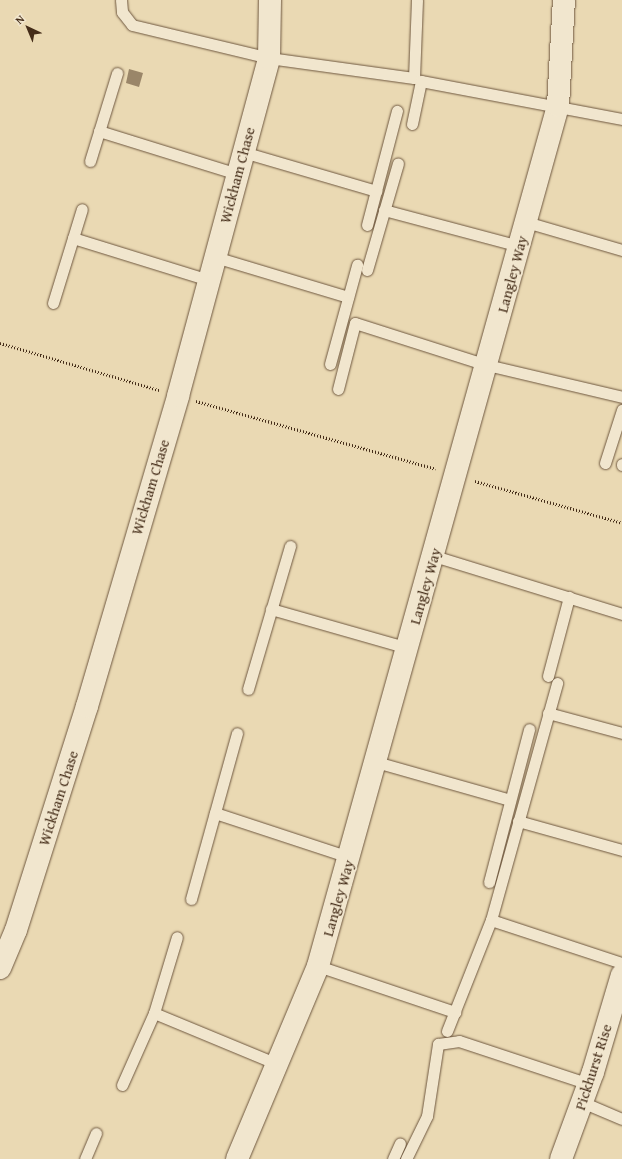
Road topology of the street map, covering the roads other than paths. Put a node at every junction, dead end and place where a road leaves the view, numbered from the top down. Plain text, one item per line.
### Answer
1 (121, 0) edge
2 (270, 0) edge
3 (417, 0) edge
4 (564, 0) edge
5 (269, 58) junction
6 (118, 73) dead end
7 (558, 106) junction
8 (397, 111) dead end
9 (622, 119) edge
10 (412, 124) dead end
11 (100, 131) junction
12 (243, 152) junction
13 (90, 161) dead end
14 (398, 163) dead end
15 (237, 174) junction
16 (376, 191) junction
17 (82, 209) dead end
18 (384, 210) junction
19 (526, 222) junction
20 (367, 225) dead end
21 (73, 238) junction
22 (520, 246) junction
23 (622, 250) edge
24 (215, 257) junction
25 (357, 265) dead end
26 (367, 270) dead end
27 (209, 280) junction
28 (348, 297) junction
29 (53, 303) dead end
30 (330, 364) dead end
31 (487, 365) junction
32 (338, 389) dead end
33 (622, 397) edge
34 (622, 410) edge
35 (605, 463) dead end
36 (290, 546) dead end
37 (434, 556) junction
38 (569, 597) junction
39 (271, 609) junction
40 (622, 614) edge
41 (408, 648) junction
42 (248, 689) dead end
43 (548, 713) junction
44 (529, 729) dead end
45 (237, 733) dead end
46 (622, 733) edge
47 (376, 762) junction
48 (510, 800) junction
49 (215, 813) junction
50 (518, 821) junction
51 (622, 850) edge
52 (349, 857) junction
53 (489, 882) dead end
54 (191, 899) dead end
55 (491, 920) junction
56 (177, 937) dead end
57 (622, 963) edge
58 (318, 966) junction
59 (0, 968) edge
60 (622, 975) edge
61 (618, 1007) edge
62 (455, 1012) junction
63 (154, 1013) junction
64 (448, 1031) dead end
65 (277, 1064) junction
66 (122, 1085) dead end
67 (586, 1093) junction
68 (622, 1119) edge
69 (96, 1133) dead end
70 (400, 1143) dead end
71 (85, 1159) edge
72 (237, 1159) edge
73 (393, 1159) edge
74 (406, 1159) edge
75 (561, 1159) edge

1 - 5 lane
2 - 5 street, Wickham Chase
3 - 5 lane
4 - 7 street, Langley Way
5 - 12 street, Wickham Chase
6 - 11 lane
7 - 9 lane
7 - 10 lane
7 - 19 street, Langley Way
8 - 16 lane
11 - 13 lane
11 - 15 lane
12 - 15 street, Wickham Chase
12 - 16 lane
14 - 18 lane
15 - 24 street, Wickham Chase
16 - 20 lane
17 - 21 lane
18 - 22 lane
18 - 26 lane
19 - 22 street, Langley Way
19 - 23 lane
21 - 27 lane
21 - 29 lane
22 - 31 street, Langley Way
24 - 27 street, Wickham Chase
24 - 28 lane
25 - 28 lane
27 - 59 street, Wickham Chase
28 - 30 lane
31 - 32 lane
31 - 33 lane
31 - 37 street, Langley Way
34 - 35 lane
36 - 39 lane
37 - 38 lane
37 - 41 street, Langley Way
38 - 40 lane
38 - 43 lane
39 - 41 lane
39 - 42 lane
41 - 47 street, Langley Way
43 - 46 lane
43 - 50 lane
44 - 48 lane
45 - 49 lane
47 - 48 lane
47 - 52 street, Langley Way
48 - 53 lane
49 - 52 lane
49 - 54 lane
50 - 51 lane
50 - 55 lane
52 - 58 street, Langley Way
55 - 57 lane
55 - 62 lane
56 - 63 lane
58 - 62 lane
58 - 65 street, Langley Way
60 - 61 street, Pickhurst Rise
61 - 67 street, Pickhurst Rise
62 - 64 lane
63 - 65 lane
63 - 66 lane
65 - 72 street, Langley Way
67 - 68 lane
67 - 74 lane
67 - 75 street, Pickhurst Rise
69 - 71 lane
70 - 73 lane

